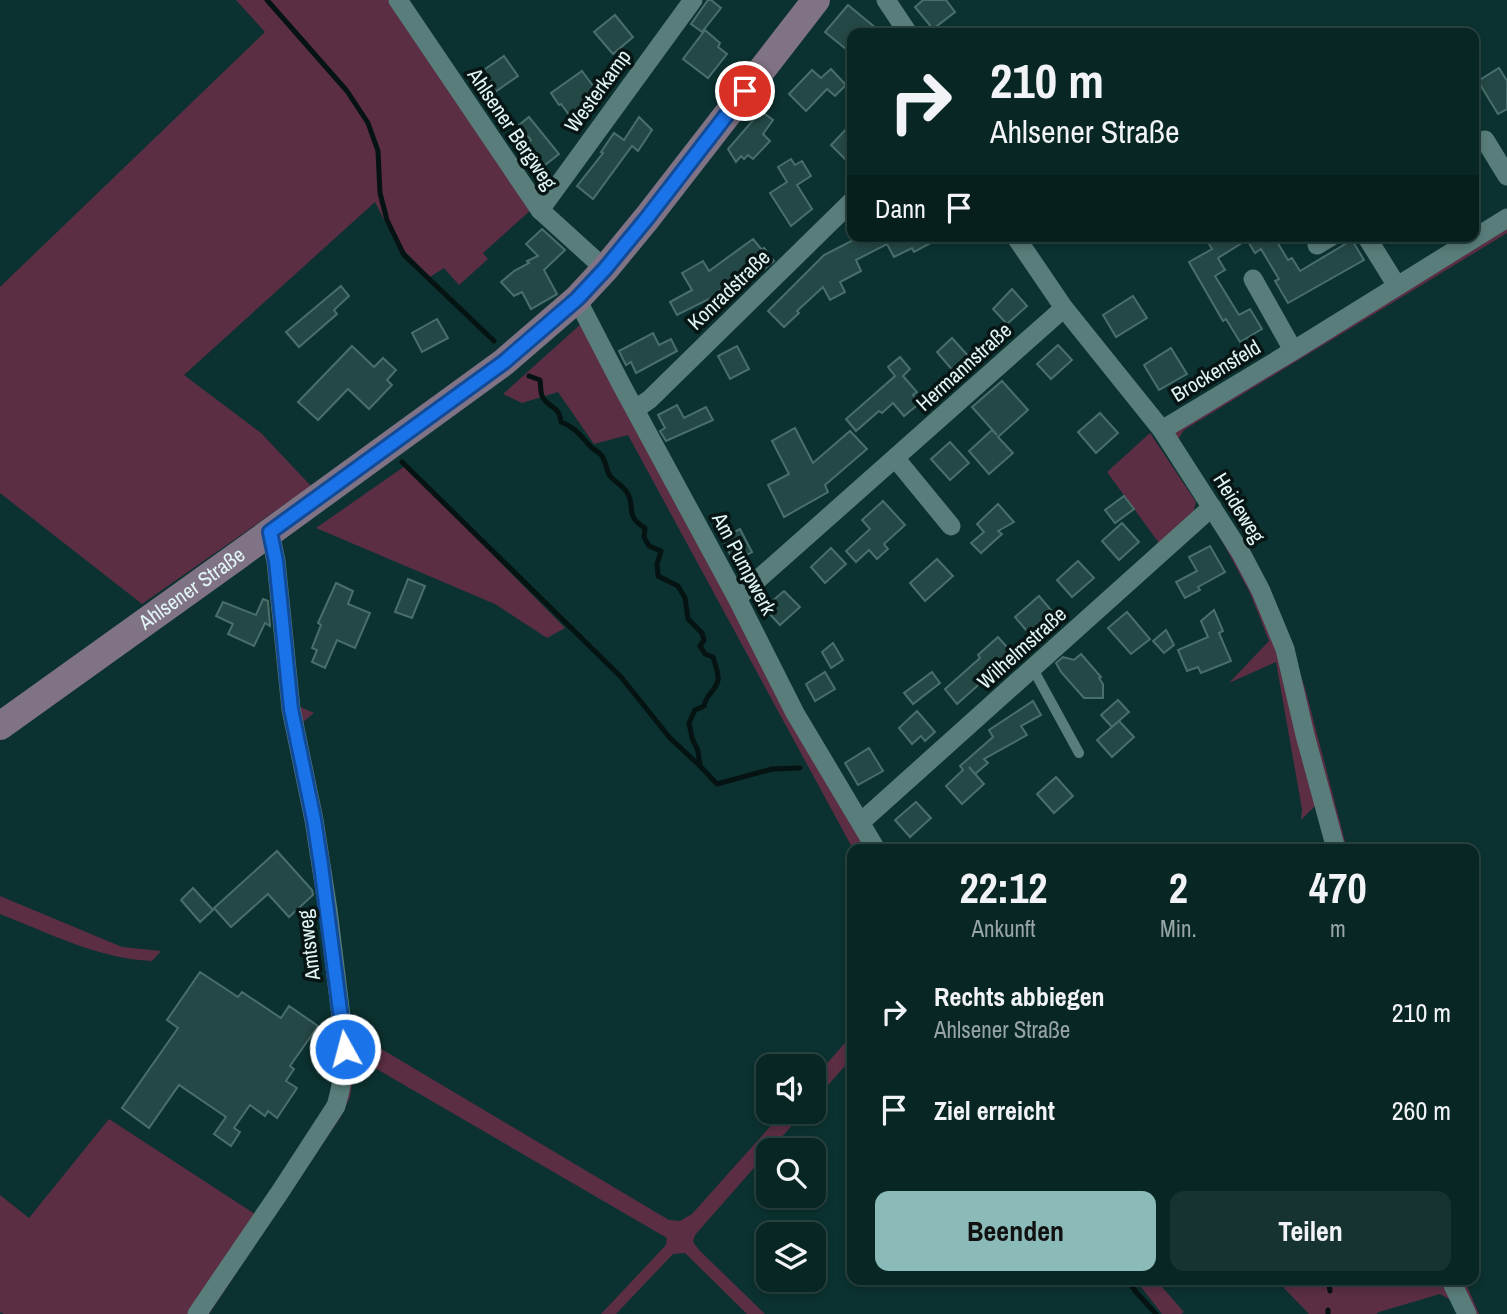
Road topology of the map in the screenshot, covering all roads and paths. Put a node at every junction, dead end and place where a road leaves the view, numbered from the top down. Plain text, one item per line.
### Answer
1 (398, 0) edge
2 (693, 0) edge
3 (816, 0) edge
4 (886, 0) edge
5 (905, 28) edge
6 (1485, 140) dead end
7 (1507, 176) edge
8 (847, 206) edge
9 (540, 210) junction
10 (1507, 218) edge
11 (1479, 235) edge
12 (1019, 242) edge
13 (1370, 242) edge
14 (1468, 242) edge
15 (605, 269) junction
16 (1253, 279) dead end
17 (1397, 286) junction
18 (577, 299) junction
19 (1064, 308) junction
20 (1293, 351) junction
21 (636, 409) junction
22 (1161, 430) junction
23 (896, 459) junction
24 (1212, 507) junction
25 (951, 526) dead end
26 (270, 532) junction
27 (737, 598) junction
28 (1033, 669) junction
29 (0, 726) edge
30 (1079, 753) dead end
31 (861, 822) junction
32 (873, 844) edge
33 (1335, 844) edge
34 (1453, 1285) edge
35 (197, 1314) edge
36 (1467, 1314) edge

1 - 9 street, Ahlsener Bergweg
2 - 9 street, Westerkamp
3 - 15 main road, Ahlsener Straße
4 - 5 street
6 - 7 street
8 - 21 street, Konradstraße
9 - 15 street, Ahlsener Bergweg
10 - 11 street, Brockensfeld
12 - 19 street, Heideweg
13 - 17 street
14 - 17 street, Brockensfeld
15 - 18 main road, Ahlsener Straße
16 - 20 street, Brockensfeld
17 - 20 street, Brockensfeld
18 - 21 street, Am Pumpwerk
18 - 26 main road, Ahlsener Straße
19 - 22 street, Heideweg
19 - 23 street, Hermannstraße
20 - 22 street, Brockensfeld
21 - 27 street, Am Pumpwerk
22 - 24 street, Heideweg
23 - 25 street
23 - 27 street, Hermannstraße
24 - 28 street, Wilhelmstraße
24 - 33 street, Heideweg
26 - 29 main road, Ahlsener Straße
26 - 35 street, Amtsweg
27 - 31 street, Am Pumpwerk
28 - 30 lane
28 - 31 street, Wilhelmstraße
31 - 32 street, Am Pumpwerk
34 - 36 street

